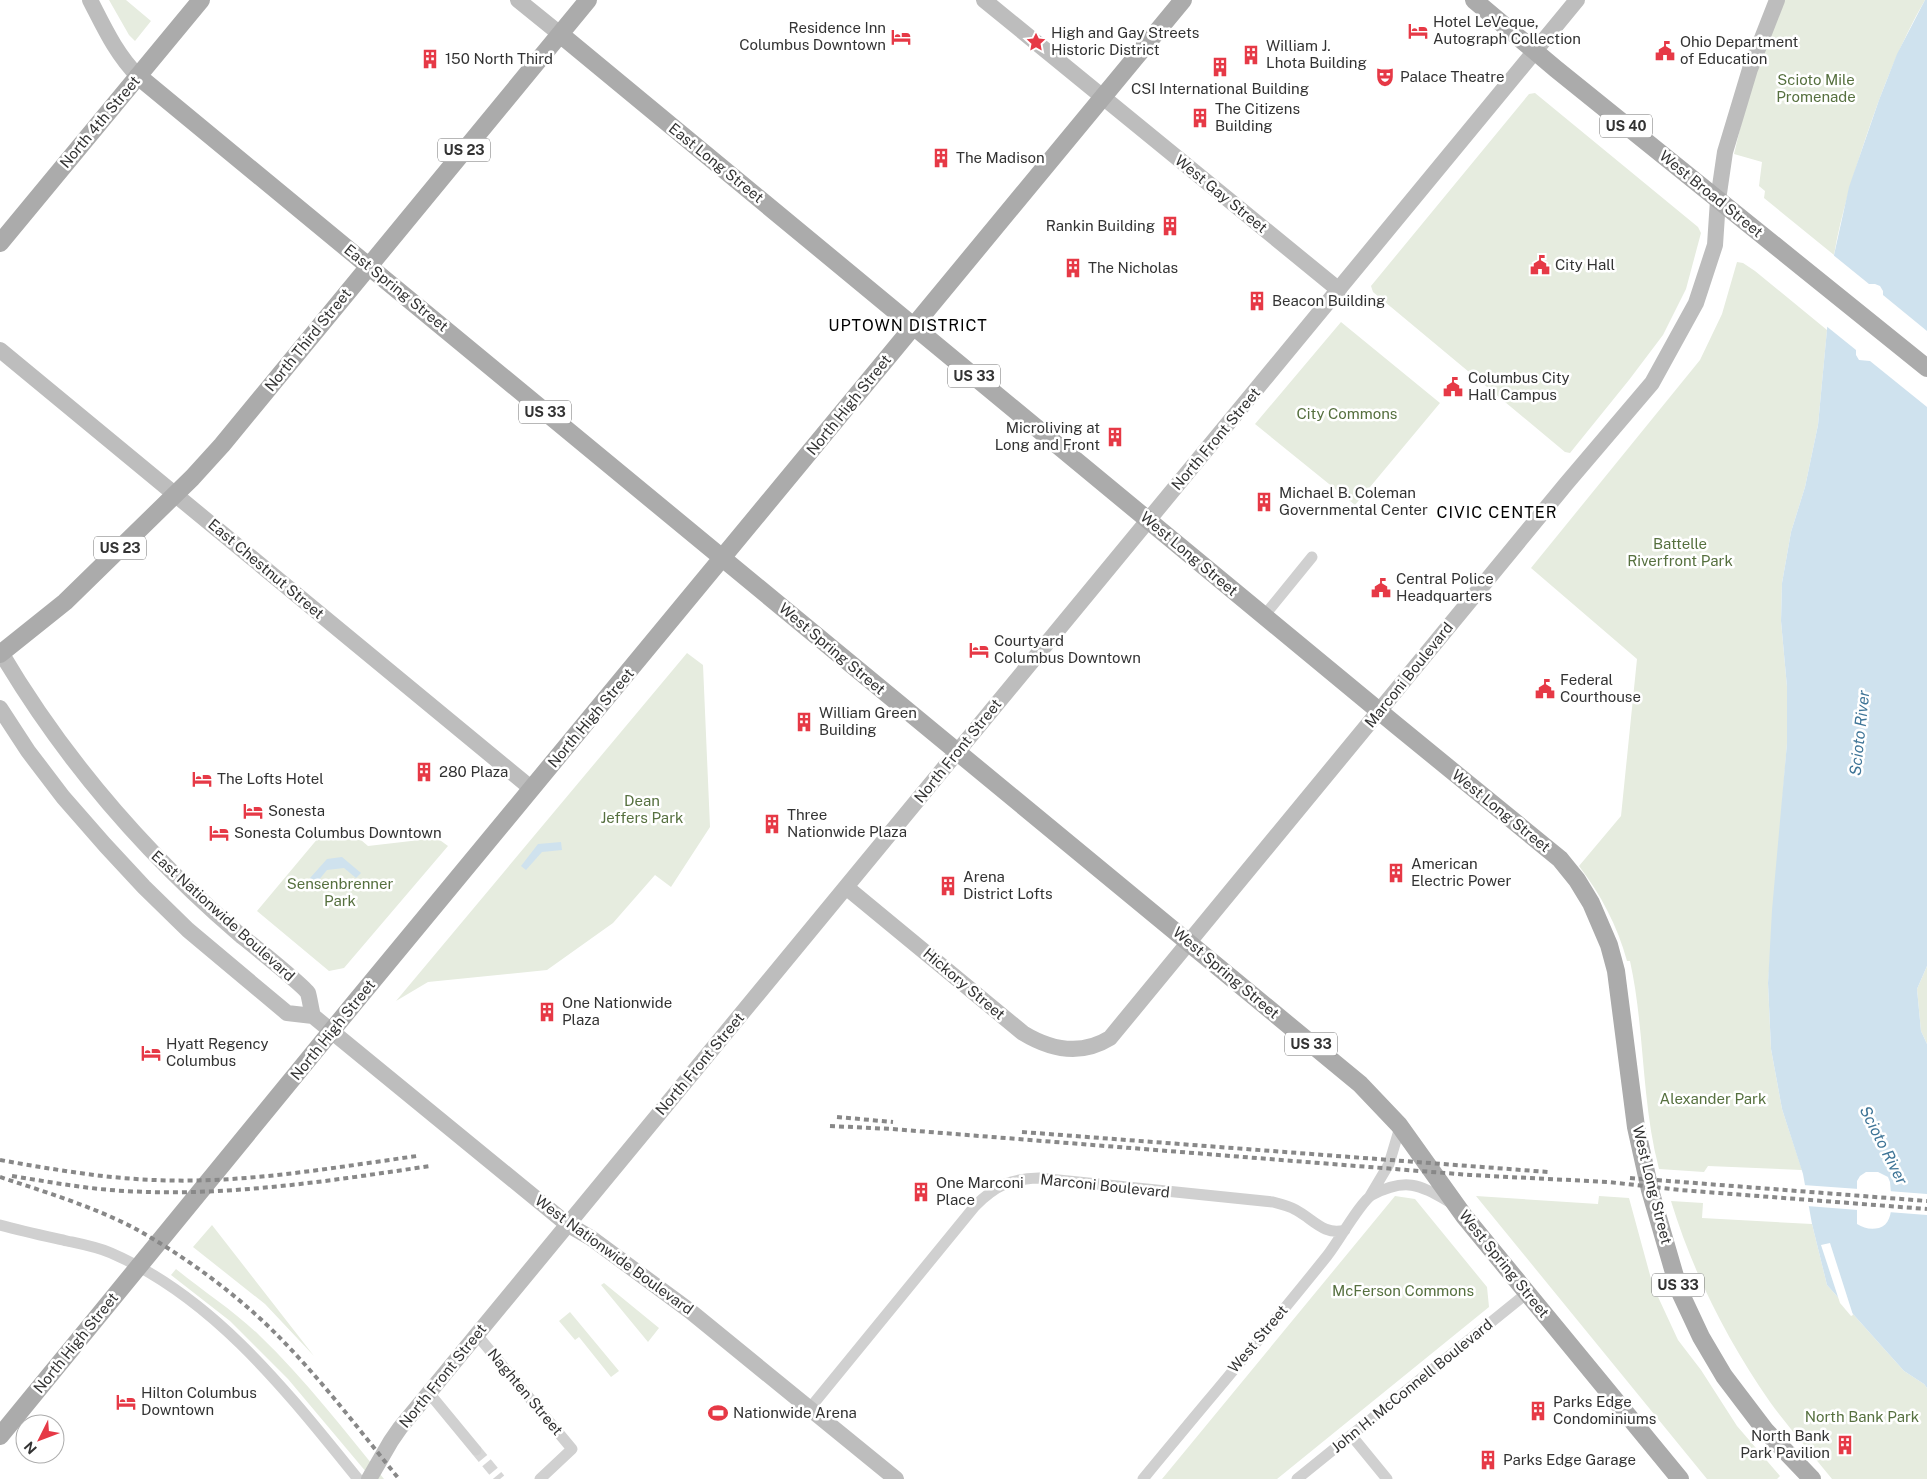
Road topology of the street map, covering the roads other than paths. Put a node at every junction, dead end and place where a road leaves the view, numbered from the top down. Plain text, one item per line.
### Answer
1 (90, 0) edge
2 (201, 0) edge
3 (518, 0) edge
4 (588, 0) edge
5 (984, 0) edge
6 (1183, 0) edge
7 (1474, 0) edge
8 (1577, 0) edge
9 (1776, 0) edge
10 (560, 34) junction
11 (1534, 52) junction
12 (138, 76) junction
13 (1103, 98) junction
14 (1718, 200) junction
15 (0, 244) edge
16 (368, 265) junction
17 (1339, 290) junction
18 (914, 326) junction
19 (0, 350) edge
20 (1927, 368) edge
21 (175, 495) junction
22 (1148, 520) junction
23 (1312, 557) dead end
24 (723, 558) junction
25 (1264, 616) junction
26 (0, 652) edge
27 (0, 708) edge
28 (1379, 711) junction
29 (957, 752) junction
30 (532, 789) junction
31 (846, 887) junction
32 (1189, 942) junction
33 (313, 1016) junction
34 (332, 1032) junction
35 (1094, 1046) joint
36 (1400, 1127) junction
37 (1370, 1196) junction
38 (1458, 1208) junction
39 (567, 1224) junction
40 (0, 1225) edge
41 (1345, 1230) junction
42 (1527, 1293) junction
43 (477, 1335) junction
44 (429, 1393) junction
45 (810, 1408) junction
46 (1351, 1435) junction
47 (0, 1436) edge
48 (476, 1450) tunnel mouth
49 (358, 1479) edge
50 (370, 1479) edge
51 (540, 1479) edge
52 (896, 1479) edge
53 (1143, 1479) edge
54 (1297, 1479) edge
55 (1387, 1479) edge
56 (1680, 1479) edge
57 (1812, 1479) edge

1 - 12 street, East Spring Street
2 - 12 main road, North 4th Street
3 - 10 street, East Long Street
4 - 10 main road, North Third Street / US 23
5 - 13 street, West Gay Street
6 - 13 main road, North High Street
7 - 11 main road, West Broad Street / US 40
8 - 11 street, North Front Street
9 - 14 street, Marconi Boulevard
10 - 16 main road, North Third Street / US 23
10 - 18 main road, East Long Street / US 33
11 - 14 main road, West Broad Street / US 40
11 - 17 street, North Front Street
12 - 15 main road, North 4th Street
12 - 16 main road, East Spring Street / US 33
13 - 17 street, West Gay Street
13 - 18 main road, North High Street
14 - 20 main road, West Broad Street / US 40
14 - 28 street, Marconi Boulevard
16 - 21 main road, North Third Street / US 23
16 - 24 main road, East Spring Street / US 33
17 - 22 street, North Front Street
18 - 22 main road, West Long Street / US 33
18 - 24 main road, North High Street
19 - 21 street, East Chestnut Street
21 - 26 main road, North Third Street / US 23
21 - 30 street, East Chestnut Street
22 - 25 main road, West Long Street / US 33
22 - 29 street, North Front Street
23 - 25 street
24 - 29 main road, West Spring Street / US 33
24 - 30 main road, North High Street
25 - 28 main road, West Long Street / US 33
26 - 33 street, East Nationwide Boulevard
27 - 33 street, East Nationwide Boulevard
28 - 32 street, Marconi Boulevard
28 - 57 main road, West Long Street / US 33
29 - 31 street, North Front Street
29 - 32 main road, West Spring Street / US 33
30 - 34 main road, North High Street
31 - 35 street, Hickory Street
31 - 39 street, North Front Street
32 - 35 street, Marconi Boulevard
32 - 36 main road, West Spring Street / US 33
33 - 34 street
34 - 39 street, West Nationwide Boulevard
34 - 47 main road, North High Street
36 - 37 street, West Street
36 - 38 main road, West Spring Street / US 33
37 - 38 street, West Street
37 - 41 street, West Street
38 - 42 main road, West Spring Street / US 33
39 - 43 street, North Front Street
39 - 45 street, West Nationwide Boulevard
40 - 49 street
41 - 45 street, Marconi Boulevard
41 - 53 street, West Street
42 - 46 street, John H. McConnell Boulevard
42 - 56 main road, West Spring Street / US 33
43 - 44 street, North Front Street
43 - 51 street, Naghten Street
44 - 48 street
44 - 50 street, North Front Street
45 - 52 street, West Nationwide Boulevard
46 - 54 street, John H. McConnell Boulevard
46 - 55 street

